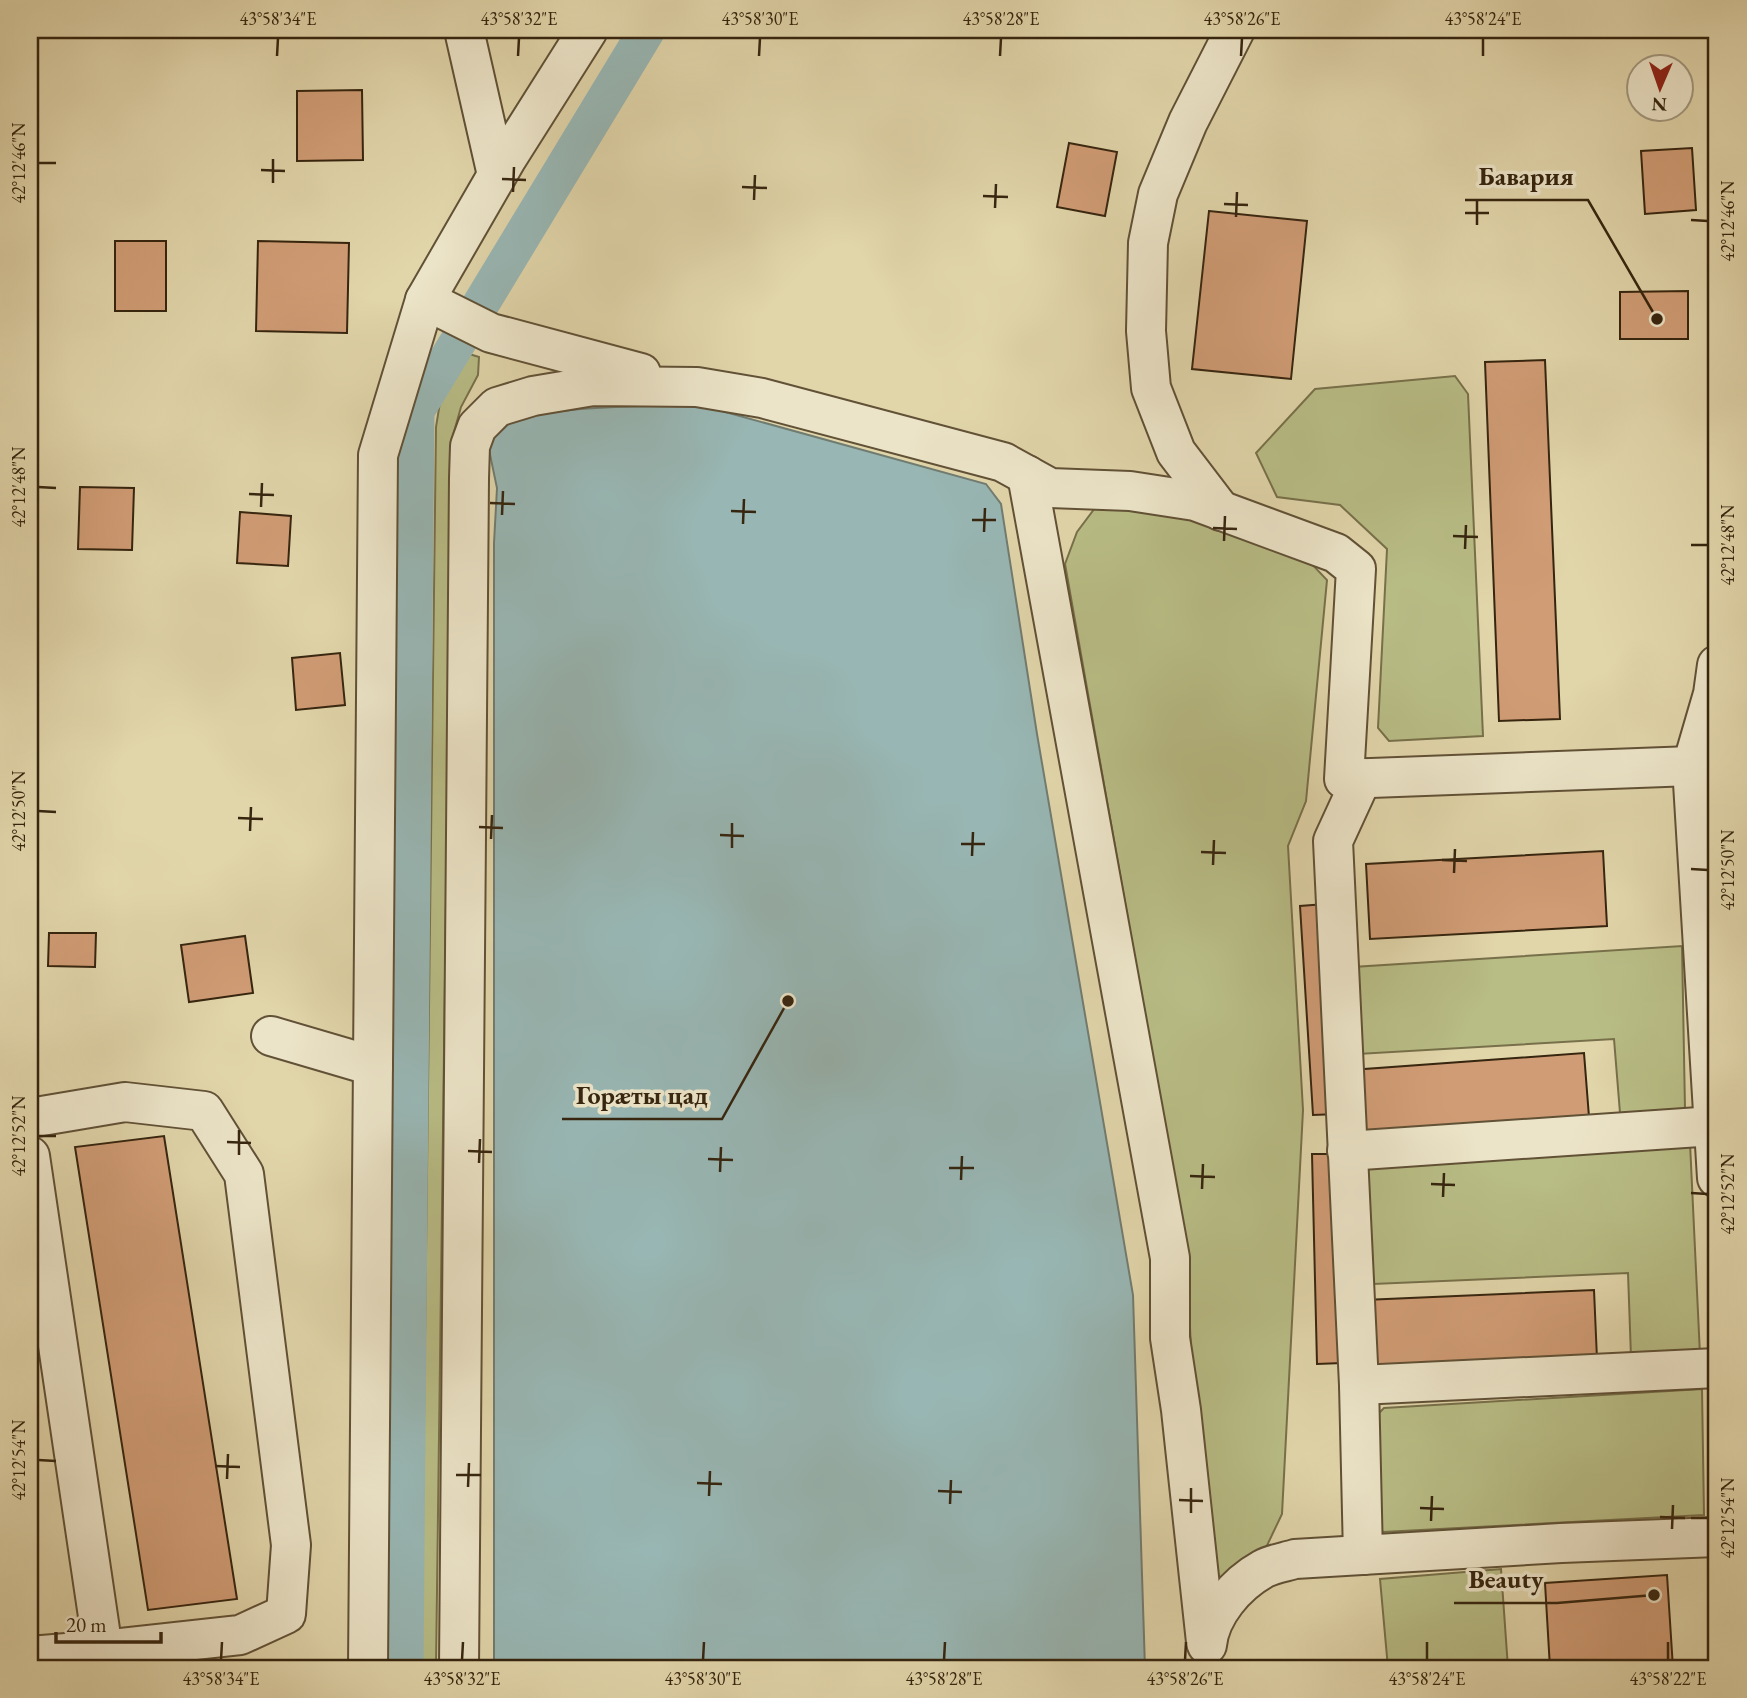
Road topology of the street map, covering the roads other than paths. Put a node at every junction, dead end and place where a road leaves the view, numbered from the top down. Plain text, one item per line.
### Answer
1 (464, 30) edge
2 (588, 30) edge
3 (1235, 30) edge
4 (497, 175) junction
5 (425, 300) junction
6 (697, 387) junction
7 (1027, 475) junction
8 (1221, 511) junction
9 (1716, 683) edge
10 (1692, 766) junction
11 (1362, 778) junction
12 (1708, 872) edge
13 (271, 1036) dead end
14 (373, 1066) junction
15 (30, 1118) edge
16 (1713, 1126) junction
17 (1347, 1151) junction
18 (30, 1156) edge
19 (1717, 1178) edge
20 (1717, 1368) edge
21 (1359, 1385) junction
22 (1717, 1537) edge
23 (1363, 1555) junction
24 (103, 1650) junction
25 (1207, 1655) edge
26 (30, 1656) edge
27 (368, 1668) edge
28 (459, 1668) edge

1 - 4 street
2 - 4 street
3 - 8 street
4 - 5 street
5 - 6 street
5 - 14 street
6 - 7 street
6 - 28 street
7 - 8 street
7 - 25 street
8 - 11 street
9 - 10 street
10 - 11 street
10 - 12 street
11 - 17 street
12 - 16 street
13 - 14 street
14 - 27 street
15 - 24 street
16 - 17 street
16 - 19 street
17 - 21 street
18 - 24 street
20 - 21 street
21 - 23 street
22 - 23 street
23 - 25 street
24 - 26 street

